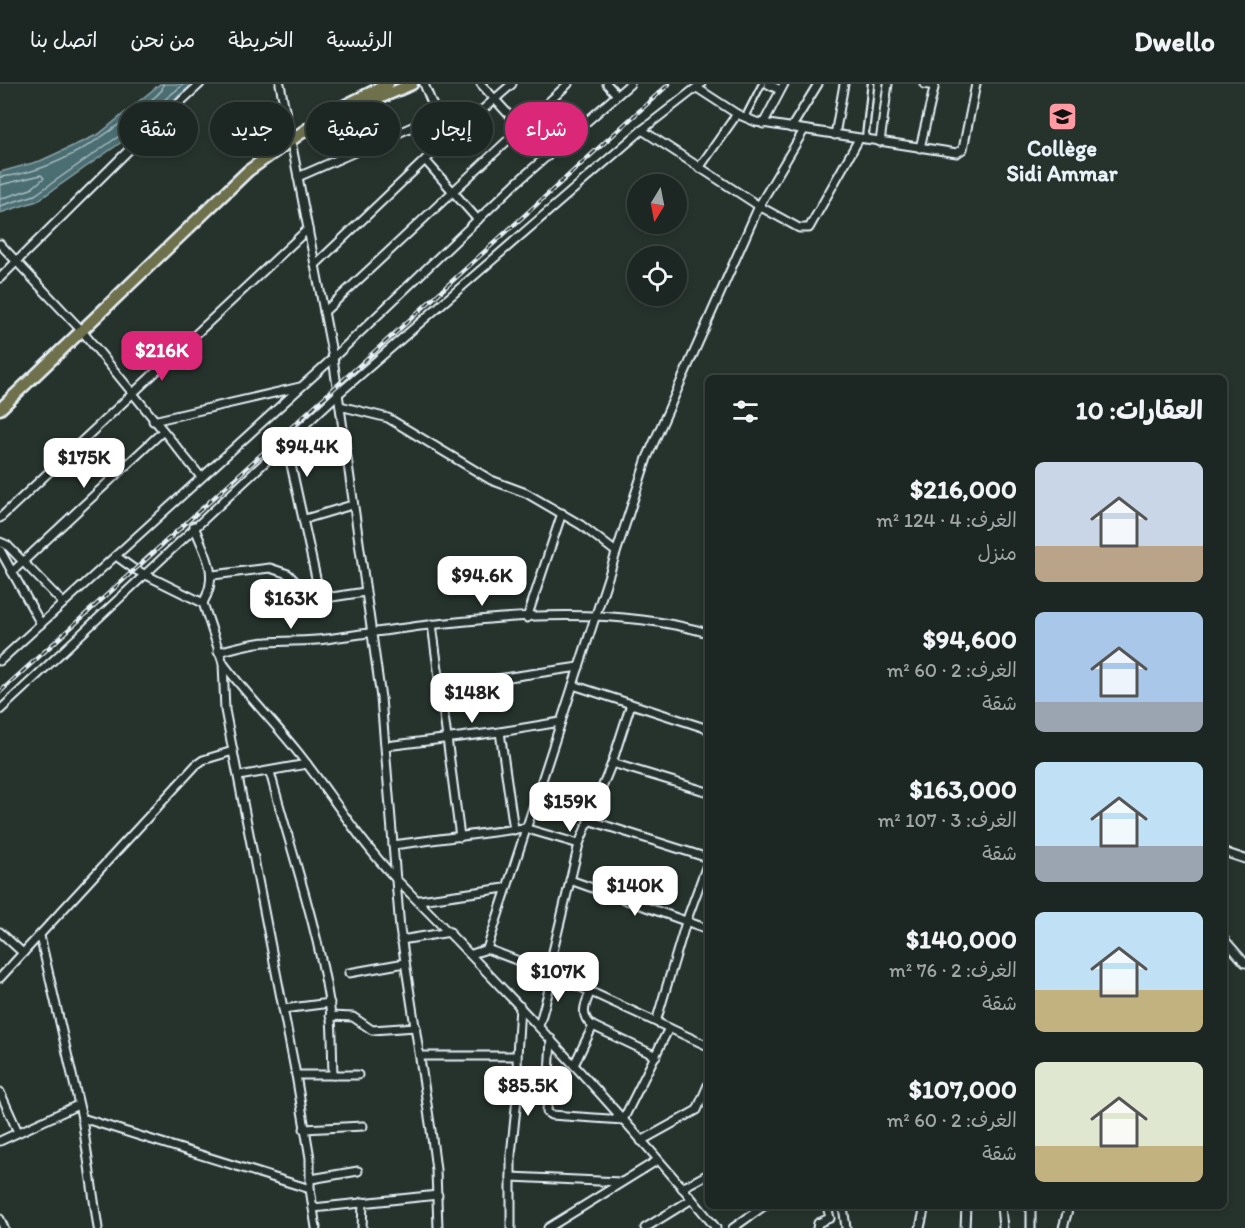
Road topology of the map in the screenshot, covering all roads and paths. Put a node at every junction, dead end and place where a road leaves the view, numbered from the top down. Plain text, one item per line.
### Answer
1 (200, 84) edge
2 (280, 84) edge
3 (388, 84) edge
4 (424, 84) edge
5 (481, 84) edge
6 (512, 84) edge
7 (568, 84) edge
8 (607, 84) edge
9 (630, 84) edge
10 (762, 84) edge
11 (768, 84) edge
12 (818, 84) edge
13 (843, 84) edge
14 (871, 84) edge
15 (888, 84) edge
16 (924, 84) edge
17 (976, 84) edge
18 (408, 85) edge
19 (935, 85) edge
20 (699, 86) edge
21 (782, 87) edge
22 (617, 95) junction
23 (495, 100) junction
24 (284, 102) edge
25 (349, 102) edge
26 (373, 102) edge
27 (431, 102) edge
28 (493, 102) edge
29 (549, 102) edge
30 (505, 110) edge
31 (741, 116) junction
32 (763, 124) junction
33 (412, 127) edge
34 (791, 128) junction
35 (642, 130) junction
36 (804, 130) junction
37 (835, 135) junction
38 (862, 140) junction
39 (880, 142) junction
40 (505, 143) edge
41 (920, 148) junction
42 (294, 155) edge
43 (268, 156) edge
44 (429, 156) edge
45 (547, 157) joint
46 (425, 160) junction
47 (699, 168) junction
48 (298, 177) junction
49 (452, 192) junction
50 (759, 206) junction
51 (478, 220) junction
52 (308, 229) junction
53 (0, 244) edge
54 (18, 261) junction
55 (315, 265) junction
56 (0, 278) edge
57 (324, 312) junction
58 (82, 331) junction
59 (333, 358) junction
60 (301, 387) junction
61 (131, 393) junction
62 (338, 394) junction
63 (340, 406) junction
64 (0, 409) edge
65 (153, 421) junction
66 (162, 432) junction
67 (286, 442) junction
68 (201, 477) junction
69 (352, 505) junction
70 (562, 513) junction
71 (0, 518) edge
72 (305, 519) junction
73 (194, 526) junction
74 (0, 542) edge
75 (0, 550) edge
76 (616, 552) junction
77 (116, 556) junction
78 (23, 564) junction
79 (12, 572) junction
80 (144, 574) junction
81 (213, 575) junction
82 (318, 587) junction
83 (365, 592) junction
84 (63, 603) junction
85 (203, 603) junction
86 (595, 617) junction
87 (527, 618) junction
88 (41, 624) junction
89 (432, 624) junction
90 (371, 631) junction
91 (705, 632) edge
92 (218, 652) junction
93 (0, 661) edge
94 (223, 663) junction
95 (579, 667) junction
96 (573, 686) junction
97 (441, 687) junction
98 (632, 704) junction
99 (0, 710) edge
100 (560, 722) junction
101 (705, 728) edge
102 (500, 732) junction
103 (447, 739) junction
104 (386, 746) junction
105 (233, 752) junction
106 (612, 762) junction
107 (307, 764) junction
108 (270, 772) junction
109 (239, 776) junction
110 (705, 791) edge
111 (588, 820) junction
112 (524, 828) junction
113 (514, 830) junction
114 (460, 837) junction
115 (579, 844) junction
116 (393, 846) junction
117 (1227, 853) edge
118 (705, 859) edge
119 (1245, 859) edge
120 (705, 868) edge
121 (396, 878) junction
122 (570, 880) junction
123 (505, 888) junction
124 (420, 900) junction
125 (686, 922) junction
126 (705, 928) edge
127 (0, 932) edge
128 (450, 932) junction
129 (40, 936) junction
130 (401, 940) junction
131 (1227, 942) edge
132 (487, 949) junction
133 (23, 953) junction
134 (472, 954) junction
135 (405, 963) junction
136 (1245, 963) edge
137 (349, 973) dead end
138 (550, 974) junction
139 (0, 978) edge
140 (591, 993) junction
141 (330, 1003) junction
142 (520, 1006) junction
143 (283, 1009) junction
144 (330, 1016) junction
145 (656, 1022) junction
146 (539, 1026) junction
147 (593, 1026) junction
148 (416, 1027) junction
149 (669, 1028) junction
150 (551, 1039) junction
151 (705, 1045) edge
152 (421, 1056) junction
153 (516, 1056) junction
154 (656, 1056) junction
155 (574, 1065) junction
156 (296, 1075) junction
157 (333, 1075) junction
158 (358, 1075) dead end
159 (0, 1092) edge
160 (705, 1092) edge
161 (78, 1105) junction
162 (81, 1118) junction
163 (623, 1120) junction
164 (363, 1125) dead end
165 (304, 1129) junction
166 (18, 1132) junction
167 (641, 1140) junction
168 (0, 1141) edge
169 (658, 1160) junction
170 (358, 1171) dead end
171 (705, 1176) edge
172 (511, 1177) junction
173 (311, 1179) junction
174 (621, 1182) junction
175 (682, 1188) junction
176 (310, 1189) junction
177 (438, 1196) junction
178 (692, 1199) junction
179 (363, 1202) junction
180 (313, 1208) junction
181 (760, 1209) edge
182 (828, 1209) edge
183 (843, 1209) edge
184 (924, 1209) edge
185 (966, 1209) edge
186 (1001, 1209) edge
187 (1030, 1209) edge
188 (1068, 1209) edge
189 (0, 1219) edge
190 (4, 1228) edge
191 (98, 1228) edge
192 (316, 1228) edge
193 (362, 1228) edge
194 (438, 1228) edge
195 (511, 1228) edge
196 (548, 1228) edge
197 (645, 1228) edge
198 (716, 1228) edge
199 (733, 1228) edge
200 (817, 1228) edge
201 (846, 1228) edge
202 (920, 1228) edge
203 (965, 1228) edge
204 (1003, 1228) edge
205 (1031, 1228) edge
206 (1063, 1228) edge

1 - 54 street
2 - 24 street
3 - 25 main road
4 - 27 street
5 - 23 street
6 - 23 street
7 - 29 street
8 - 22 street
9 - 22 street
10 - 31 street
11 - 21 street
12 - 34 street
13 - 37 street
14 - 38 street
15 - 39 street
16 - 19 street
17 - 41 street
18 - 26 main road
19 - 41 street
20 - 31 street
20 - 35 street
21 - 32 street
22 - 45 street
23 - 28 street
23 - 30 street
31 - 32 street
31 - 47 street
32 - 34 street
33 - 48 street
34 - 36 street
35 - 47 street
35 - 62 street
36 - 37 street
36 - 50 street
37 - 38 street
38 - 39 street
38 - 50 street
39 - 41 street
40 - 49 street
42 - 48 street
43 - 58 main road
44 - 46 street
45 - 51 street
46 - 49 street
46 - 55 street
47 - 50 street
48 - 52 street
49 - 51 street
49 - 57 street
50 - 76 street
51 - 59 street
52 - 55 street
52 - 61 street
53 - 54 street
54 - 56 street
54 - 58 street
55 - 57 street
57 - 59 street
58 - 61 street
58 - 64 main road
59 - 60 street
59 - 62 street
60 - 65 street
60 - 68 street
61 - 65 street
61 - 71 street
62 - 63 street
62 - 67 street
63 - 69 street
63 - 70 street
65 - 66 street
66 - 68 street
66 - 78 street
67 - 72 street
67 - 73 street
68 - 77 street
69 - 72 street
69 - 83 street
70 - 76 street
70 - 87 street
72 - 82 street
73 - 80 street
73 - 81 street
74 - 78 street
75 - 79 street
76 - 86 street
77 - 80 street
77 - 84 street
78 - 79 street
78 - 84 street
79 - 88 street
80 - 85 street
80 - 99 street
81 - 82 street
81 - 85 street
82 - 83 street
83 - 90 street
84 - 88 street
85 - 92 street
86 - 87 street
86 - 91 street
86 - 95 street
87 - 89 street
88 - 93 street
89 - 90 street
89 - 97 street
90 - 92 street
90 - 104 street
92 - 94 street
94 - 105 street
94 - 107 street
95 - 96 street
95 - 97 street
96 - 98 street
96 - 100 street
97 - 103 street
98 - 101 street
98 - 106 street
100 - 102 street
100 - 112 street
102 - 103 street
102 - 113 street
103 - 104 street
103 - 114 street
104 - 116 street
105 - 109 street
105 - 129 street
106 - 110 street
106 - 111 street
107 - 108 street
107 - 121 street
108 - 109 street
108 - 141 street
109 - 143 street
111 - 115 street
111 - 118 street
112 - 113 street
112 - 115 street
112 - 123 street
113 - 114 street
114 - 116 street
115 - 122 street
116 - 121 street
117 - 119 street
120 - 125 street
121 - 124 street
121 - 130 street
122 - 125 street
122 - 138 street
123 - 124 street
123 - 132 street
124 - 128 street
125 - 126 street
125 - 145 street
127 - 133 street
128 - 130 street
128 - 134 street
129 - 133 street
129 - 161 street
130 - 135 street
131 - 136 street
132 - 134 street
132 - 138 street
133 - 139 street
134 - 142 street
135 - 137 street
135 - 148 street
138 - 140 street
138 - 146 street
140 - 145 street
140 - 147 street
141 - 143 street
141 - 144 street
142 - 146 street
142 - 153 street
143 - 156 street
144 - 148 street
144 - 157 street
145 - 149 street
146 - 150 street
147 - 154 street
147 - 155 street
148 - 152 street
149 - 151 street
149 - 154 street
150 - 155 street
150 - 163 street
152 - 153 street
152 - 177 street
153 - 172 street
154 - 163 street
155 - 163 street
156 - 157 street
156 - 165 street
157 - 158 street
159 - 166 street
160 - 167 street
161 - 162 street
161 - 166 street
162 - 176 street
162 - 191 street
163 - 167 street
164 - 165 street
165 - 173 street
166 - 168 street
167 - 169 street
169 - 174 street
169 - 175 street
170 - 173 street
171 - 175 street
172 - 174 street
172 - 195 street
173 - 176 street
174 - 196 street
175 - 178 street
176 - 180 street
177 - 179 street
177 - 194 street
178 - 197 street
178 - 198 street
179 - 180 street
179 - 193 street
180 - 192 street
181 - 199 street
182 - 200 street
183 - 201 street
184 - 202 street
185 - 203 street
186 - 204 street
187 - 205 street
188 - 206 street
189 - 190 street

